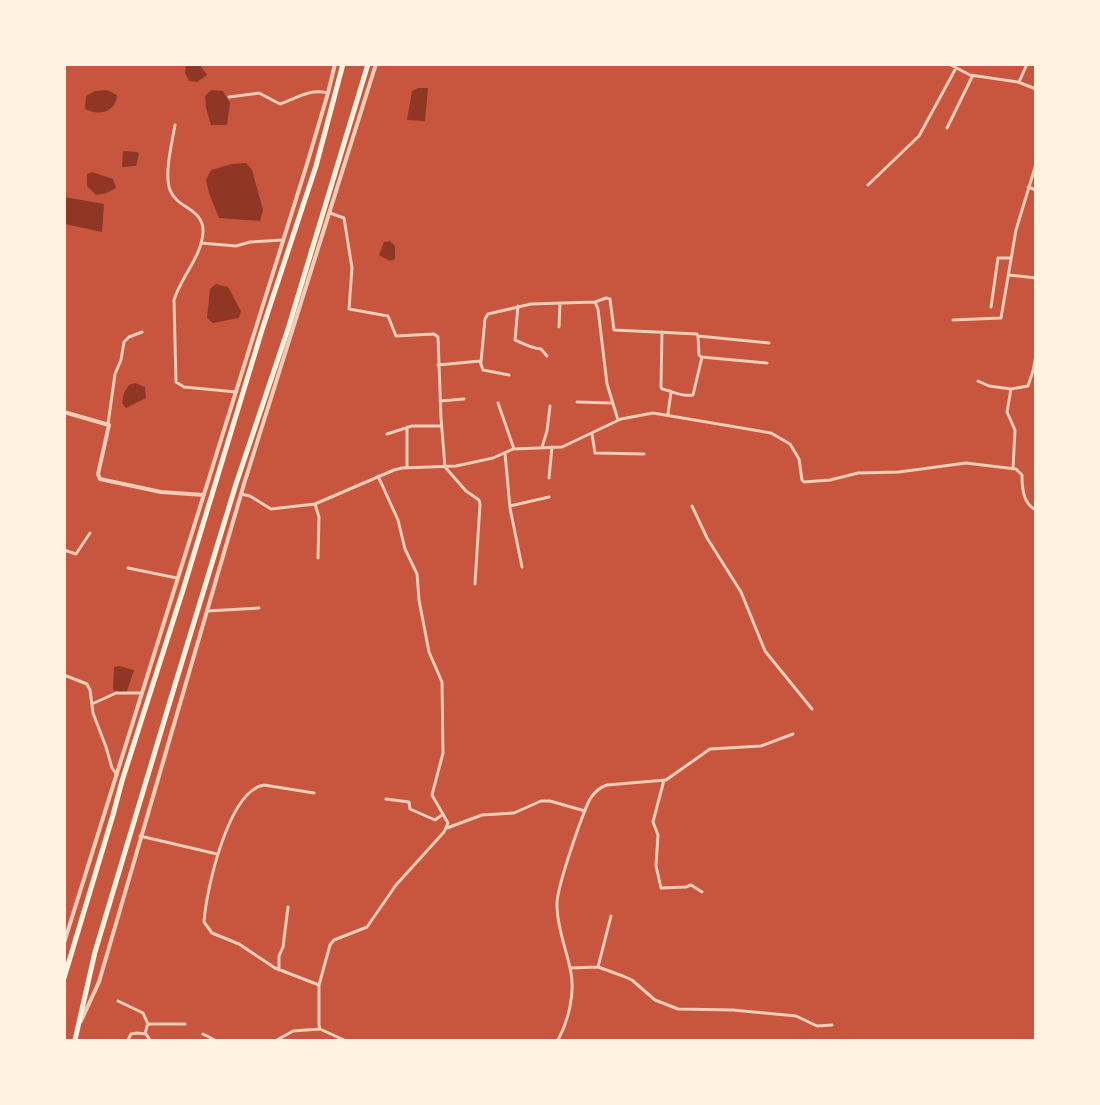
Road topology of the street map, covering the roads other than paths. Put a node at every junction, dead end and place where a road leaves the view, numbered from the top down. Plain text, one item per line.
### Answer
1 (335, 64) edge
2 (343, 64) edge
3 (368, 64) edge
4 (376, 64) edge
5 (949, 64) edge
6 (1027, 64) edge
7 (956, 68) junction
8 (972, 76) junction
9 (1019, 82) junction
10 (1035, 89) edge
11 (328, 93) junction
12 (229, 97) dead end
13 (175, 125) dead end
14 (946, 128) dead end
15 (1035, 164) edge
16 (868, 185) dead end
17 (1028, 188) junction
18 (1035, 189) edge
19 (330, 213) junction
20 (283, 240) junction
21 (201, 243) junction
22 (1011, 258) junction
23 (1008, 275) junction
24 (1035, 278) edge
25 (595, 302) junction
26 (560, 303) junction
27 (518, 306) junction
28 (991, 306) dead end
29 (953, 320) dead end
30 (559, 327) dead end
31 (142, 332) dead end
32 (662, 332) junction
33 (698, 336) junction
34 (770, 343) dead end
35 (1035, 355) edge
36 (547, 356) dead end
37 (702, 357) junction
38 (481, 362) junction
39 (767, 363) dead end
40 (438, 365) junction
41 (509, 375) dead end
42 (978, 381) dead end
43 (1011, 389) junction
44 (236, 392) junction
45 (671, 392) junction
46 (464, 399) dead end
47 (440, 401) junction
48 (577, 402) dead end
49 (498, 403) dead end
50 (612, 403) junction
51 (550, 406) dead end
52 (64, 412) edge
53 (668, 414) junction
54 (618, 420) junction
55 (108, 424) junction
56 (441, 426) junction
57 (407, 427) junction
58 (387, 434) dead end
59 (592, 434) junction
60 (542, 447) junction
61 (552, 447) junction
62 (514, 449) junction
63 (505, 453) junction
64 (644, 454) dead end
65 (407, 467) junction
66 (445, 467) junction
67 (1013, 469) junction
68 (378, 476) junction
69 (549, 478) dead end
70 (242, 494) junction
71 (204, 495) junction
72 (549, 497) dead end
73 (315, 504) junction
74 (510, 506) junction
75 (692, 506) dead end
76 (1035, 510) edge
77 (90, 533) dead end
78 (64, 550) edge
79 (318, 558) dead end
80 (522, 567) dead end
81 (128, 568) dead end
82 (177, 578) junction
83 (475, 584) dead end
84 (259, 608) dead end
85 (207, 611) junction
86 (64, 675) edge
87 (141, 693) junction
88 (92, 704) junction
89 (812, 709) dead end
90 (793, 734) dead end
91 (117, 774) junction
92 (664, 780) junction
93 (314, 793) dead end
94 (386, 799) dead end
95 (585, 811) junction
96 (444, 814) junction
97 (447, 828) junction
98 (140, 836) junction
99 (217, 854) junction
100 (702, 892) dead end
101 (288, 907) dead end
102 (611, 916) dead end
103 (64, 943) edge
104 (598, 967) junction
105 (570, 968) junction
106 (279, 970) junction
107 (64, 978) edge
108 (319, 986) junction
109 (118, 1001) dead end
110 (80, 1023) junction
111 (185, 1024) dead end
112 (148, 1025) junction
113 (832, 1025) dead end
114 (320, 1029) junction
115 (145, 1034) junction
116 (203, 1034) dead end
117 (75, 1041) edge
118 (128, 1041) edge
119 (150, 1041) edge
120 (215, 1041) edge
121 (277, 1041) edge
122 (344, 1041) edge
123 (558, 1041) edge

1 - 11 street
2 - 107 highway
3 - 110 highway
4 - 19 street
5 - 7 street
6 - 9 street
7 - 8 street
7 - 16 street
8 - 9 street
8 - 14 street
9 - 10 street
11 - 12 street
11 - 20 street
13 - 21 street
15 - 17 street
17 - 18 street
17 - 22 street
19 - 40 street
19 - 70 street
20 - 21 street
20 - 44 street
21 - 44 street
22 - 23 street
22 - 28 street
23 - 24 street
23 - 29 street
25 - 26 street
25 - 32 street
25 - 50 street
26 - 27 street
26 - 30 street
27 - 36 street
27 - 38 street
31 - 55 street
32 - 33 street
32 - 45 street
33 - 34 street
33 - 37 street
35 - 43 street
37 - 39 street
37 - 45 street
38 - 40 street
38 - 41 street
40 - 47 street
42 - 43 street
43 - 67 street
44 - 71 street
45 - 53 street
46 - 47 street
47 - 56 street
48 - 50 street
49 - 62 street
50 - 54 street
51 - 60 street
52 - 55 street
53 - 54 street
53 - 67 street
54 - 59 street
55 - 71 street
56 - 57 street
56 - 66 street
57 - 58 street
57 - 65 street
59 - 61 street
59 - 64 street
60 - 61 street
60 - 62 street
61 - 69 street
62 - 63 street
63 - 66 street
63 - 74 street
65 - 66 street
65 - 68 street
66 - 83 street
67 - 76 street
68 - 73 street
68 - 96 street
70 - 73 street
70 - 85 street
71 - 82 street
72 - 74 street
73 - 79 street
74 - 80 street
75 - 89 street
77 - 78 street
81 - 82 street
82 - 87 street
84 - 85 street
85 - 98 street
86 - 88 street
87 - 88 street
87 - 91 street
88 - 91 street
90 - 92 street
91 - 103 street
92 - 95 street
92 - 100 street
93 - 99 street
94 - 96 street
95 - 97 street
95 - 105 street
96 - 97 street
97 - 108 street
98 - 99 street
98 - 110 street
99 - 106 street
101 - 106 street
102 - 104 street
104 - 105 street
104 - 113 street
105 - 123 street
106 - 108 street
108 - 114 street
109 - 112 street
110 - 117 highway
111 - 112 street
112 - 115 street
114 - 121 street
114 - 122 street
115 - 118 street
115 - 119 street
116 - 120 street

